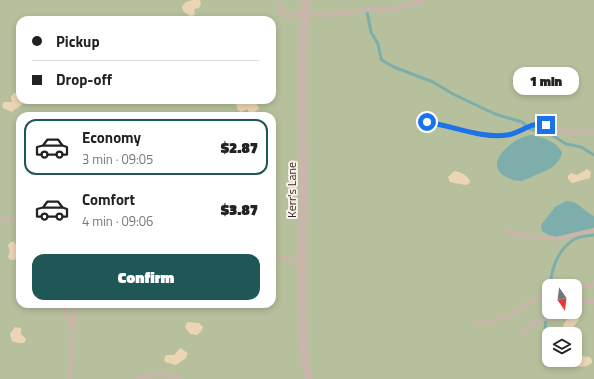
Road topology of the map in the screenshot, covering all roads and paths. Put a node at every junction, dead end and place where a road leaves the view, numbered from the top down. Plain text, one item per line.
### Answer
1 (279, 0) edge
2 (306, 0) edge
3 (424, 0) edge
4 (304, 14) junction
5 (427, 122) dead end
6 (594, 131) edge
7 (0, 219) edge
8 (16, 222) edge
9 (506, 230) dead end
10 (594, 230) edge
11 (276, 258) edge
12 (298, 261) dead end
13 (594, 284) edge
14 (582, 287) edge
15 (542, 297) edge
16 (594, 301) edge
17 (582, 302) edge
18 (66, 308) edge
19 (74, 308) edge
20 (546, 319) edge
21 (477, 324) dead end
22 (73, 330) junction
23 (520, 334) dead end
24 (70, 379) edge
25 (137, 379) edge
26 (179, 379) edge
27 (309, 379) edge

1 - 4 lane
2 - 4 street, Kerr's Lane
3 - 4 lane
4 - 27 street, Kerr's Lane
5 - 6 lane
7 - 8 lane
9 - 10 lane
11 - 12 lane
13 - 14 lane
15 - 21 lane
16 - 17 lane
18 - 22 lane
19 - 22 lane
20 - 23 lane
22 - 24 lane
25 - 26 lane

